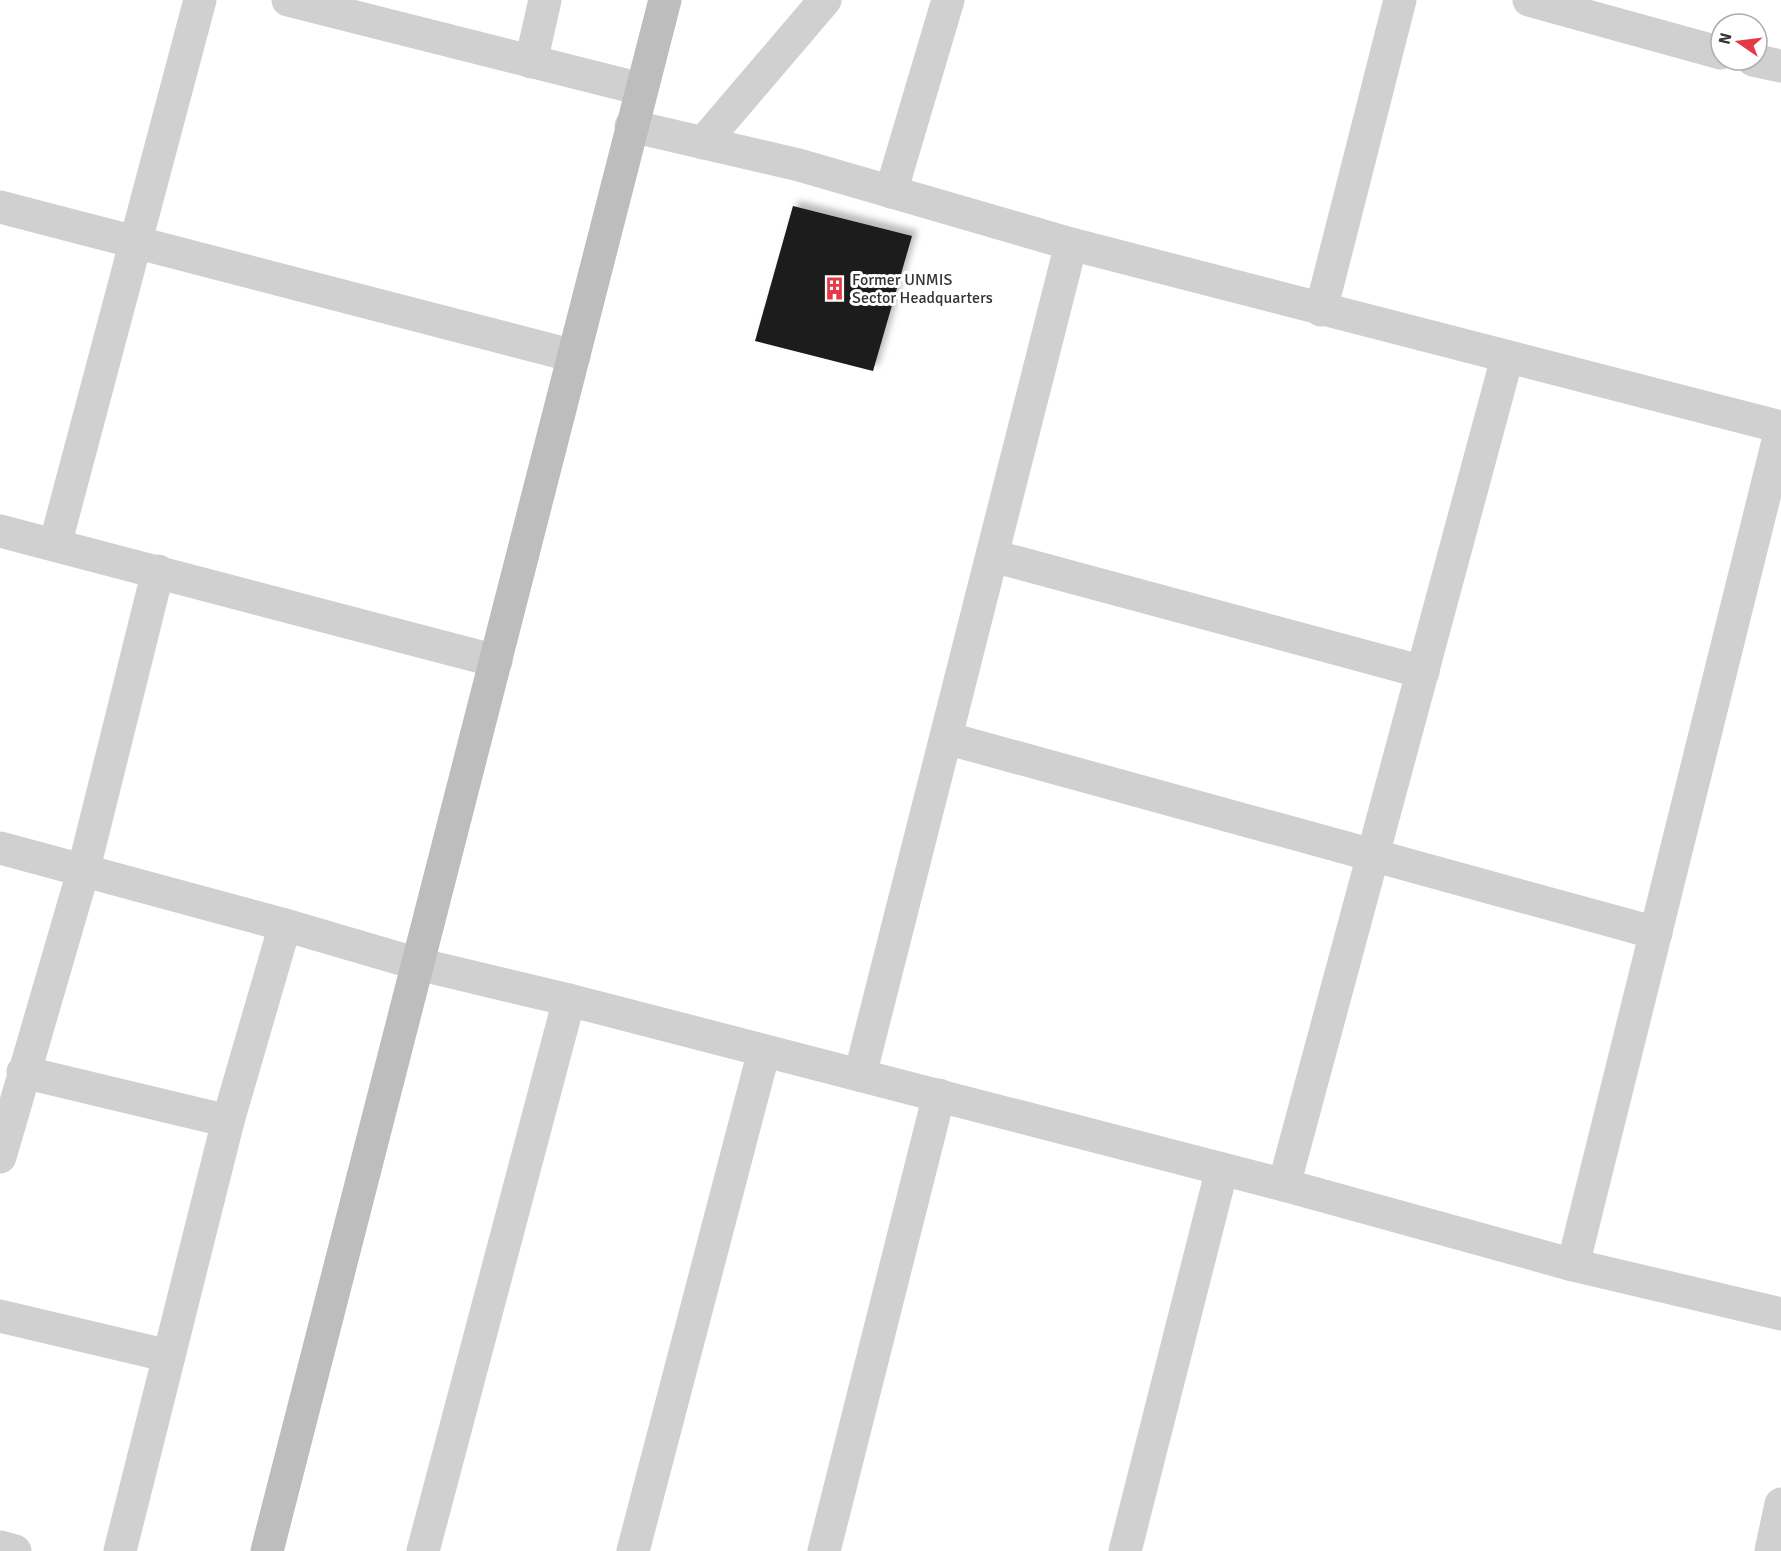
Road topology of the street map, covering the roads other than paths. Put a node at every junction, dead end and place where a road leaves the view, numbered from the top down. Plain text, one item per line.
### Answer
1 (200, 0) edge
2 (288, 0) edge
3 (546, 0) edge
4 (664, 0) edge
5 (825, 0) edge
6 (948, 0) edge
7 (1400, 0) edge
8 (1543, 2) edge
9 (1709, 50) edge
10 (531, 62) junction
11 (641, 89) junction
12 (631, 126) junction
13 (703, 143) junction
14 (891, 192) junction
15 (0, 207) edge
16 (134, 243) junction
17 (1071, 244) junction
18 (1321, 310) junction
19 (574, 356) junction
20 (1507, 358) junction
21 (1781, 428) edge
22 (0, 531) edge
23 (55, 545) junction
24 (993, 556) junction
25 (158, 571) junction
26 (496, 661) junction
27 (1423, 672) junction
28 (946, 738) junction
29 (0, 848) edge
30 (1374, 854) junction
31 (83, 872) junction
32 (285, 925) junction
33 (1656, 933) junction
34 (418, 964) junction
35 (568, 1000) junction
36 (764, 1050) junction
37 (23, 1072) junction
38 (861, 1075) junction
39 (939, 1095) junction
40 (228, 1121) junction
41 (0, 1157) edge
42 (1222, 1169) junction
43 (1284, 1185) junction
44 (1573, 1265) junction
45 (1781, 1314) edge
46 (0, 1316) edge
47 (169, 1356) junction
48 (1781, 1504) edge
49 (0, 1547) edge
50 (15, 1551) edge
51 (120, 1551) edge
52 (267, 1551) edge
53 (423, 1551) edge
54 (633, 1551) edge
55 (824, 1551) edge
56 (1125, 1551) edge
57 (1771, 1551) edge

1 - 16 street
2 - 10 street
3 - 10 street
4 - 11 street
5 - 13 street
6 - 14 street
7 - 18 street
8 - 9 street
10 - 11 street
11 - 12 street
12 - 13 street
12 - 19 street
13 - 14 street
14 - 17 street
15 - 16 street
16 - 19 street
16 - 23 street
17 - 18 street
17 - 24 street
18 - 20 street
19 - 26 street
20 - 21 street
20 - 27 street
21 - 33 street
22 - 23 street
23 - 25 street
24 - 27 street
24 - 28 street
25 - 26 street
25 - 31 street
26 - 34 street
27 - 30 street
28 - 30 street
28 - 38 street
29 - 31 street
30 - 33 street
30 - 43 street
31 - 32 street
31 - 37 street
32 - 34 street
32 - 40 street
33 - 44 street
34 - 35 street
34 - 52 street
35 - 36 street
35 - 53 street
36 - 38 street
36 - 54 street
37 - 40 street
37 - 41 street
38 - 39 street
39 - 42 street
39 - 55 street
40 - 47 street
42 - 43 street
42 - 56 street
43 - 44 street
44 - 45 street
46 - 47 street
47 - 51 street
48 - 57 street
49 - 50 street

